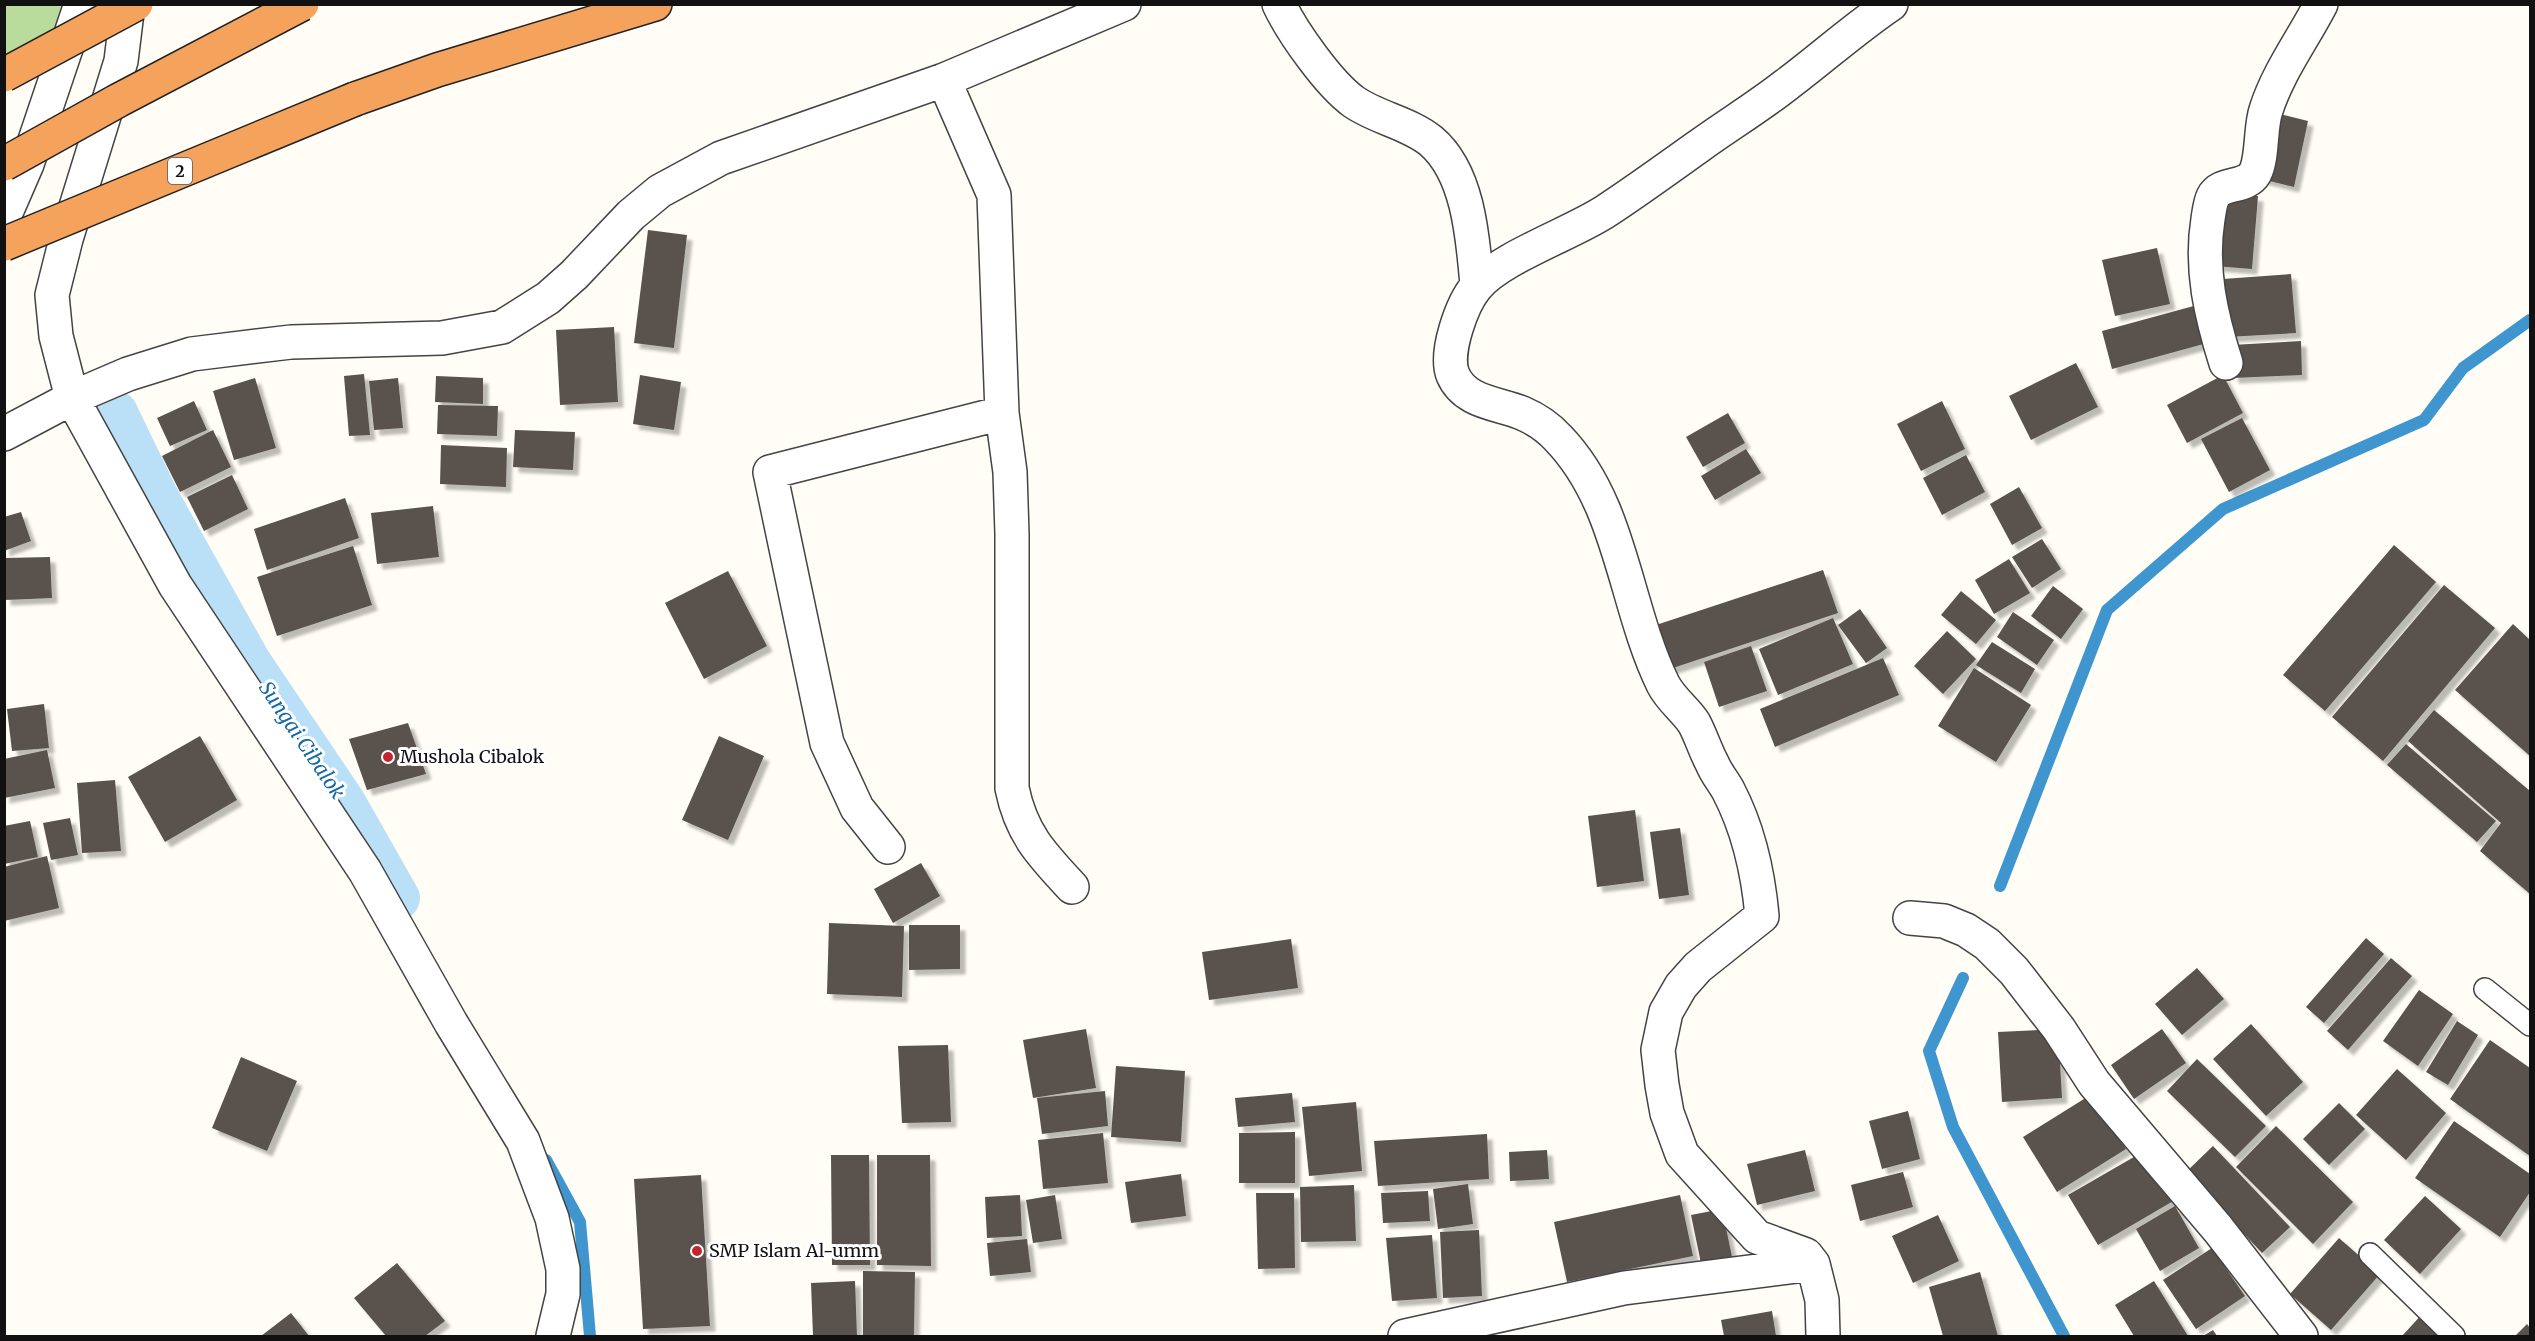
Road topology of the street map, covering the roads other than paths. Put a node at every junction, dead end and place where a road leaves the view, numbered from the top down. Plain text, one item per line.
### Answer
1 (81, 4) edge
2 (128, 4) edge
3 (136, 4) edge
4 (302, 4) edge
5 (655, 4) edge
6 (1124, 4) edge
7 (1279, 4) edge
8 (1891, 4) edge
9 (2321, 4) edge
10 (4, 75) edge
11 (944, 80) junction
12 (4, 164) edge
13 (4, 217) edge
14 (4, 244) edge
15 (1477, 285) junction
16 (2226, 363) dead end
17 (84, 394) junction
18 (1002, 413) junction
19 (4, 434) edge
20 (888, 847) dead end
21 (1072, 887) dead end
22 (1910, 918) dead end
23 (2485, 989) dead end
24 (2530, 1025) edge
25 (2370, 1254) dead end
26 (1813, 1264) junction
27 (553, 1336) edge
28 (1405, 1336) edge
29 (1823, 1336) edge
30 (2301, 1336) edge
31 (2454, 1336) edge

1 - 13 street
2 - 17 street
3 - 10 highway, bridge
4 - 12 highway, bridge
5 - 14 highway, 2, bridge
6 - 11 street
7 - 15 street
8 - 15 street
9 - 16 street
11 - 17 street
11 - 18 street
15 - 26 street
17 - 19 street
17 - 27 street
18 - 20 street
18 - 21 street
22 - 30 street
23 - 24 lane
25 - 31 lane
26 - 28 street
26 - 29 street

